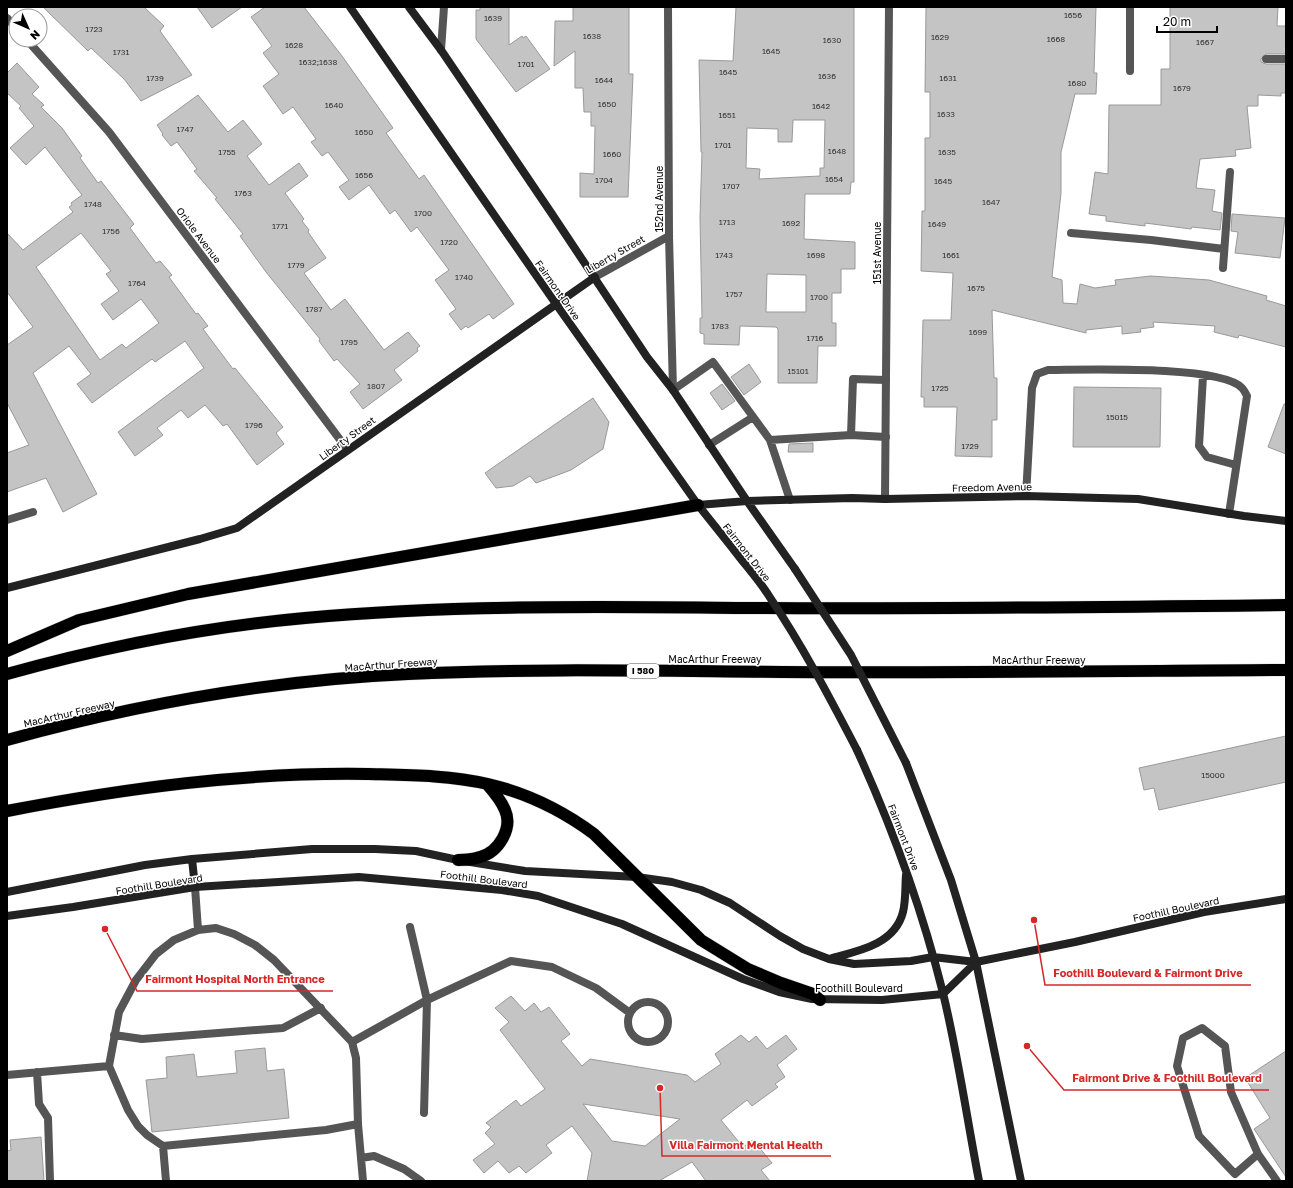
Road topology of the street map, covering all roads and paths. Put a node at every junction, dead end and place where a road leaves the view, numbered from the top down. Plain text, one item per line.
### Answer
1 (350, 7) edge
2 (410, 7) edge
3 (444, 7) edge
4 (668, 7) edge
5 (889, 7) edge
6 (1130, 7) edge
7 (34, 48) edge
8 (441, 50) junction
9 (1266, 59) dead end
10 (1286, 60) edge
11 (1130, 71) dead end
12 (1230, 172) dead end
13 (1071, 233) dead end
14 (669, 236) junction
15 (1224, 249) junction
16 (1223, 268) dead end
17 (595, 277) junction
18 (556, 304) junction
19 (1203, 376) junction
20 (886, 380) junction
21 (673, 390) junction
22 (753, 417) junction
23 (851, 436) junction
24 (886, 437) junction
25 (770, 440) junction
26 (710, 445) junction
27 (347, 449) junction
28 (1236, 465) junction
29 (1026, 496) junction
30 (885, 499) junction
31 (790, 500) junction
32 (746, 501) junction
33 (698, 505) junction
34 (34, 512) dead end
35 (1229, 514) junction
36 (7, 520) edge
37 (1286, 521) edge
38 (7, 588) edge
39 (1286, 605) edge
40 (7, 651) edge
41 (1286, 670) edge
42 (7, 674) edge
43 (7, 740) edge
44 (488, 784) junction
45 (7, 811) edge
46 (192, 858) junction
47 (458, 860) junction
48 (906, 872) junction
49 (637, 877) junction
50 (195, 887) junction
51 (7, 892) edge
52 (1286, 900) edge
53 (7, 916) edge
54 (410, 927) dead end
55 (198, 930) junction
56 (933, 957) junction
57 (829, 959) junction
58 (976, 962) junction
59 (943, 994) junction
60 (427, 1000) junction
61 (820, 1000) junction
62 (321, 1008) junction
63 (630, 1013) junction
64 (114, 1035) junction
65 (352, 1042) junction
66 (109, 1066) junction
67 (37, 1072) junction
68 (7, 1075) edge
69 (424, 1113) dead end
70 (358, 1124) junction
71 (163, 1146) junction
72 (1258, 1154) junction
73 (361, 1158) junction
74 (50, 1181) edge
75 (166, 1181) edge
76 (363, 1181) edge
77 (421, 1181) edge
78 (979, 1181) edge
79 (1021, 1181) edge
80 (1277, 1181) edge

1 - 18 main road, Fairmont Drive
2 - 8 main road
3 - 8 street
4 - 14 street, 152nd Avenue
5 - 20 street, 151st Avenue
6 - 11 street
7 - 27 street, Oriole Avenue
8 - 17 main road
9 - 10 street
12 - 15 street
13 - 15 street
14 - 17 street, Liberty Street
14 - 21 street, 152nd Avenue
15 - 16 street
17 - 18 main road, Liberty Street
17 - 21 main road
18 - 27 main road, Liberty Street
18 - 33 main road, Fairmont Drive
19 - 28 street
19 - 28 street
19 - 29 street
20 - 23 street
20 - 24 street, 151st Avenue
21 - 22 street
21 - 26 main road
22 - 25 street
22 - 26 street
23 - 24 street
23 - 25 street
24 - 30 street, 151st Avenue
25 - 31 street
26 - 32 main road
27 - 38 main road, Liberty Street
28 - 35 street
29 - 30 main road, Freedom Avenue
29 - 35 main road, Freedom Avenue
30 - 31 main road, Freedom Avenue
31 - 32 main road, Freedom Avenue
32 - 33 main road, Freedom Avenue
32 - 58 main road, bridge
33 - 40 highway
33 - 48 main road, Fairmont Drive, bridge
34 - 36 street
35 - 37 main road, Freedom Avenue
39 - 42 highway
41 - 43 highway, MacArthur Freeway / I 580
44 - 45 highway
44 - 47 highway
44 - 49 highway
46 - 47 main road, Foothill Boulevard
46 - 50 main road
46 - 51 main road, Foothill Boulevard
47 - 49 main road, Foothill Boulevard
48 - 56 main road, Fairmont Drive
48 - 57 main road
49 - 57 main road, Foothill Boulevard
49 - 61 highway
50 - 53 main road, Foothill Boulevard
50 - 55 street
50 - 61 main road, Foothill Boulevard
52 - 58 main road, Foothill Boulevard
54 - 60 street
55 - 62 street
55 - 64 street
56 - 57 main road, Foothill Boulevard
56 - 58 main road, Foothill Boulevard
56 - 59 main road, Fairmont Drive
58 - 59 main road
58 - 79 main road
59 - 61 main road, Foothill Boulevard
59 - 78 main road, Fairmont Drive
60 - 63 street
60 - 65 street
60 - 69 street
62 - 64 street
62 - 65 street
63 - 63 street
64 - 66 street
65 - 70 street
66 - 67 street
66 - 71 street
67 - 68 street
67 - 74 street
70 - 71 street
70 - 73 street
71 - 75 street
72 - 72 street
72 - 80 street
73 - 76 street
73 - 77 street

